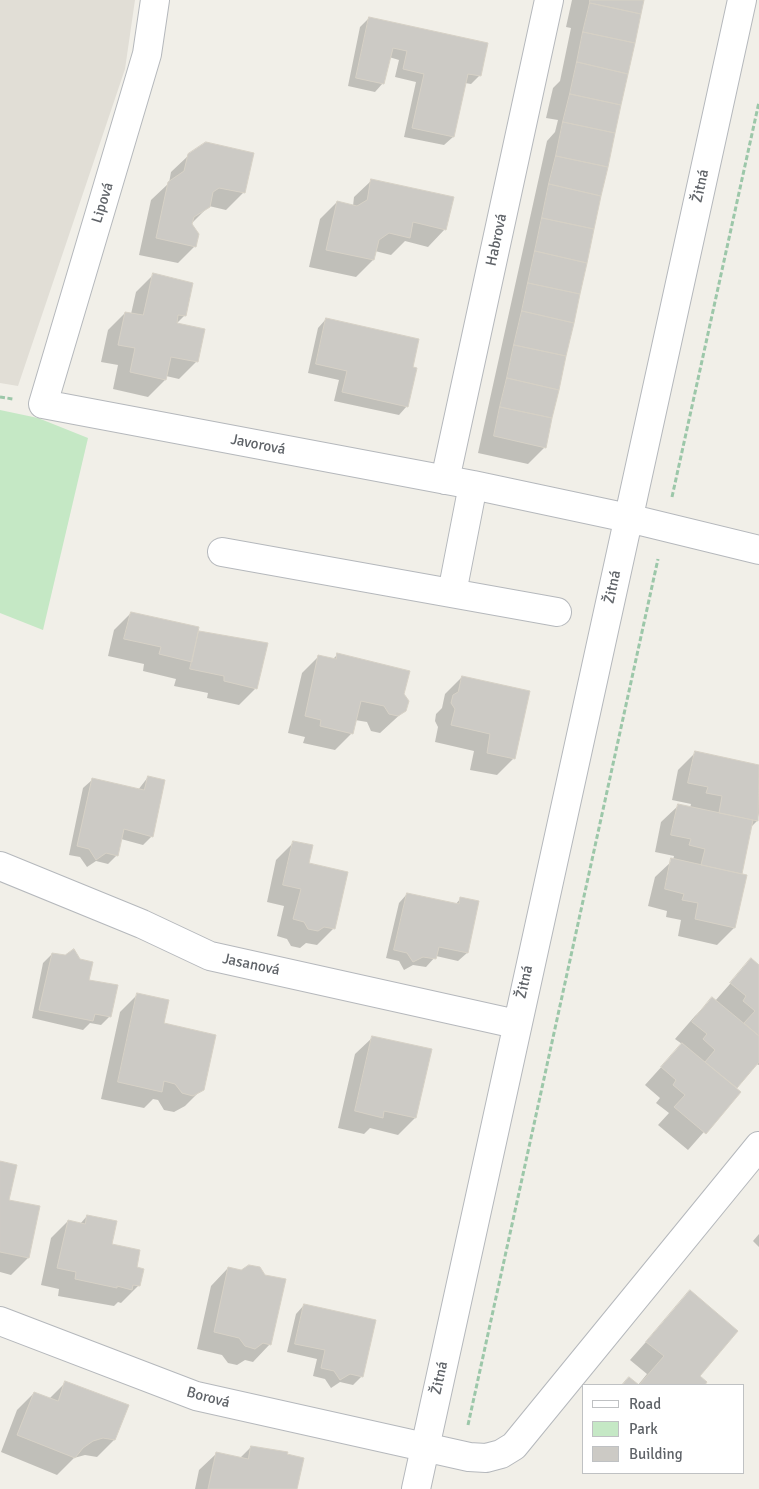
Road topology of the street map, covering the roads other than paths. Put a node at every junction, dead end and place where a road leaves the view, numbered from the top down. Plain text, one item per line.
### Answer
1 (155, 0) edge
2 (549, 0) edge
3 (742, 0) edge
4 (43, 404) joint
5 (445, 480) junction
6 (473, 485) junction
7 (628, 518) junction
8 (759, 550) edge
9 (222, 552) dead end
10 (452, 593) junction
11 (557, 612) dead end
12 (0, 866) edge
13 (516, 1024) junction
14 (759, 1146) edge
15 (0, 1320) edge
16 (425, 1448) junction
17 (416, 1489) edge

1 - 4 street, Lipová
2 - 5 street, Habrová
3 - 7 street, Žitná
4 - 5 street, Javorová
5 - 6 street, Javorová
6 - 7 street, Javorová
6 - 10 street
7 - 8 street
7 - 13 street, Žitná
9 - 10 street
10 - 11 street
12 - 13 street, Jasanová
13 - 16 street, Žitná
14 - 16 street
15 - 16 street, Borová
16 - 17 street, Žitná

